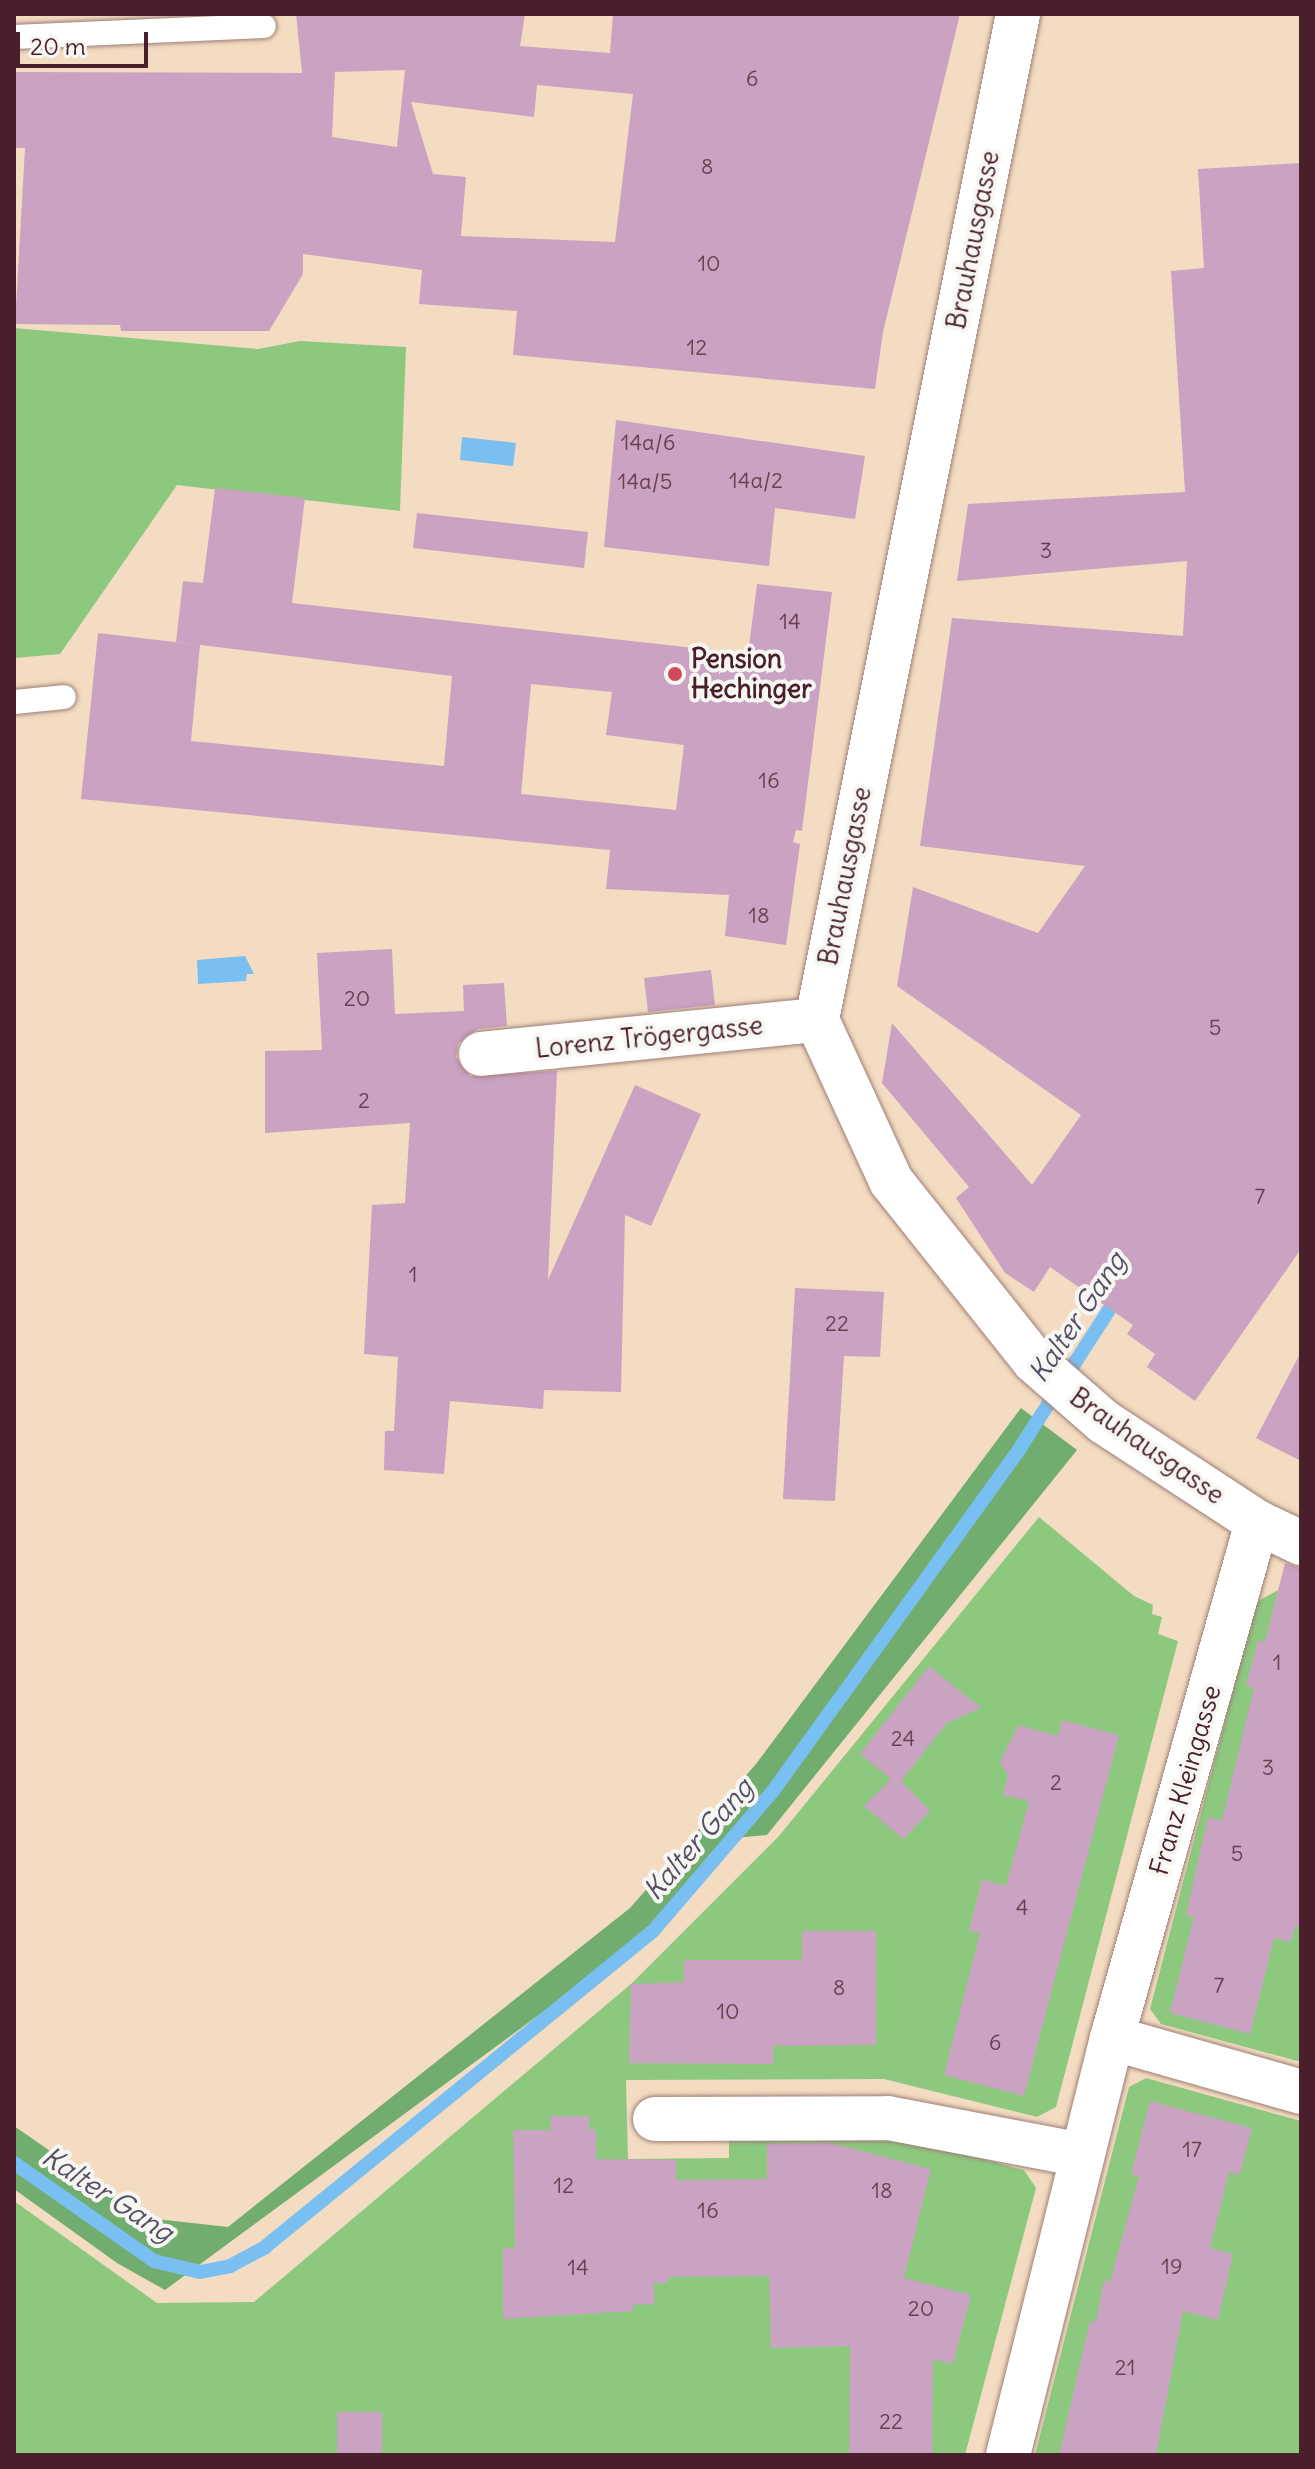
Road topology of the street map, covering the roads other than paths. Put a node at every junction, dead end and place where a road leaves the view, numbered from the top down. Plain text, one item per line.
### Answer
1 (1018, 14) edge
2 (264, 26) dead end
3 (14, 37) edge
4 (64, 697) dead end
5 (14, 702) edge
6 (817, 1020) junction
7 (481, 1054) dead end
8 (1257, 1522) junction
9 (1301, 1543) edge
10 (1112, 2038) junction
11 (1301, 2092) edge
12 (655, 2119) dead end
13 (1082, 2155) junction
14 (1008, 2455) edge

1 - 6 street, Brauhausgasse
2 - 3 lane
4 - 5 lane
6 - 7 street, Lorenz Trögergasse
6 - 8 street, Brauhausgasse
8 - 9 street, Brauhausgasse
8 - 10 street, Franz Kleingasse
10 - 11 street
10 - 13 street, Franz Kleingasse
12 - 13 street
13 - 14 street, Franz Kleingasse

